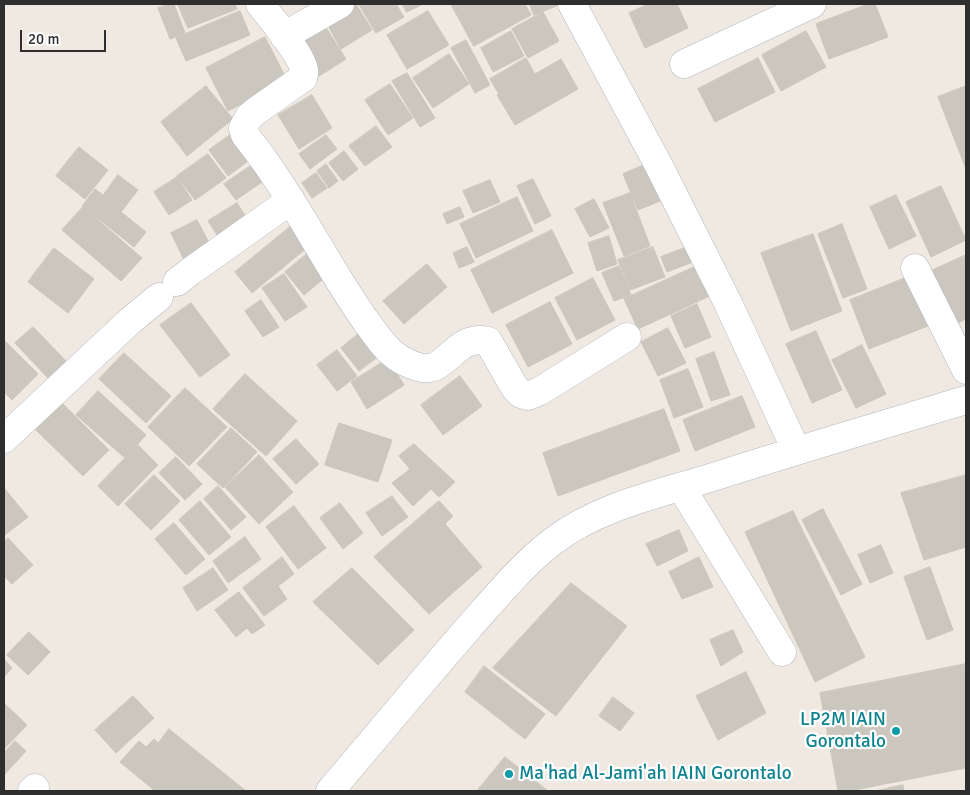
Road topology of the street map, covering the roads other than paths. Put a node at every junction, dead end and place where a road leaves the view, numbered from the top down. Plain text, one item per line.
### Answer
1 (260, 4) edge
2 (340, 4) edge
3 (572, 4) edge
4 (812, 4) edge
5 (284, 36) junction
6 (684, 64) dead end
7 (290, 200) junction
8 (915, 268) dead end
9 (627, 337) dead end
10 (966, 370) edge
11 (966, 400) edge
12 (5, 435) edge
13 (796, 450) junction
14 (681, 487) junction
15 (782, 652) dead end
16 (330, 791) edge

1 - 5 street
2 - 5 street
3 - 13 street
4 - 6 street
5 - 7 street
7 - 9 street
7 - 12 street
8 - 10 street
11 - 13 street
13 - 14 street
14 - 15 street
14 - 16 street

